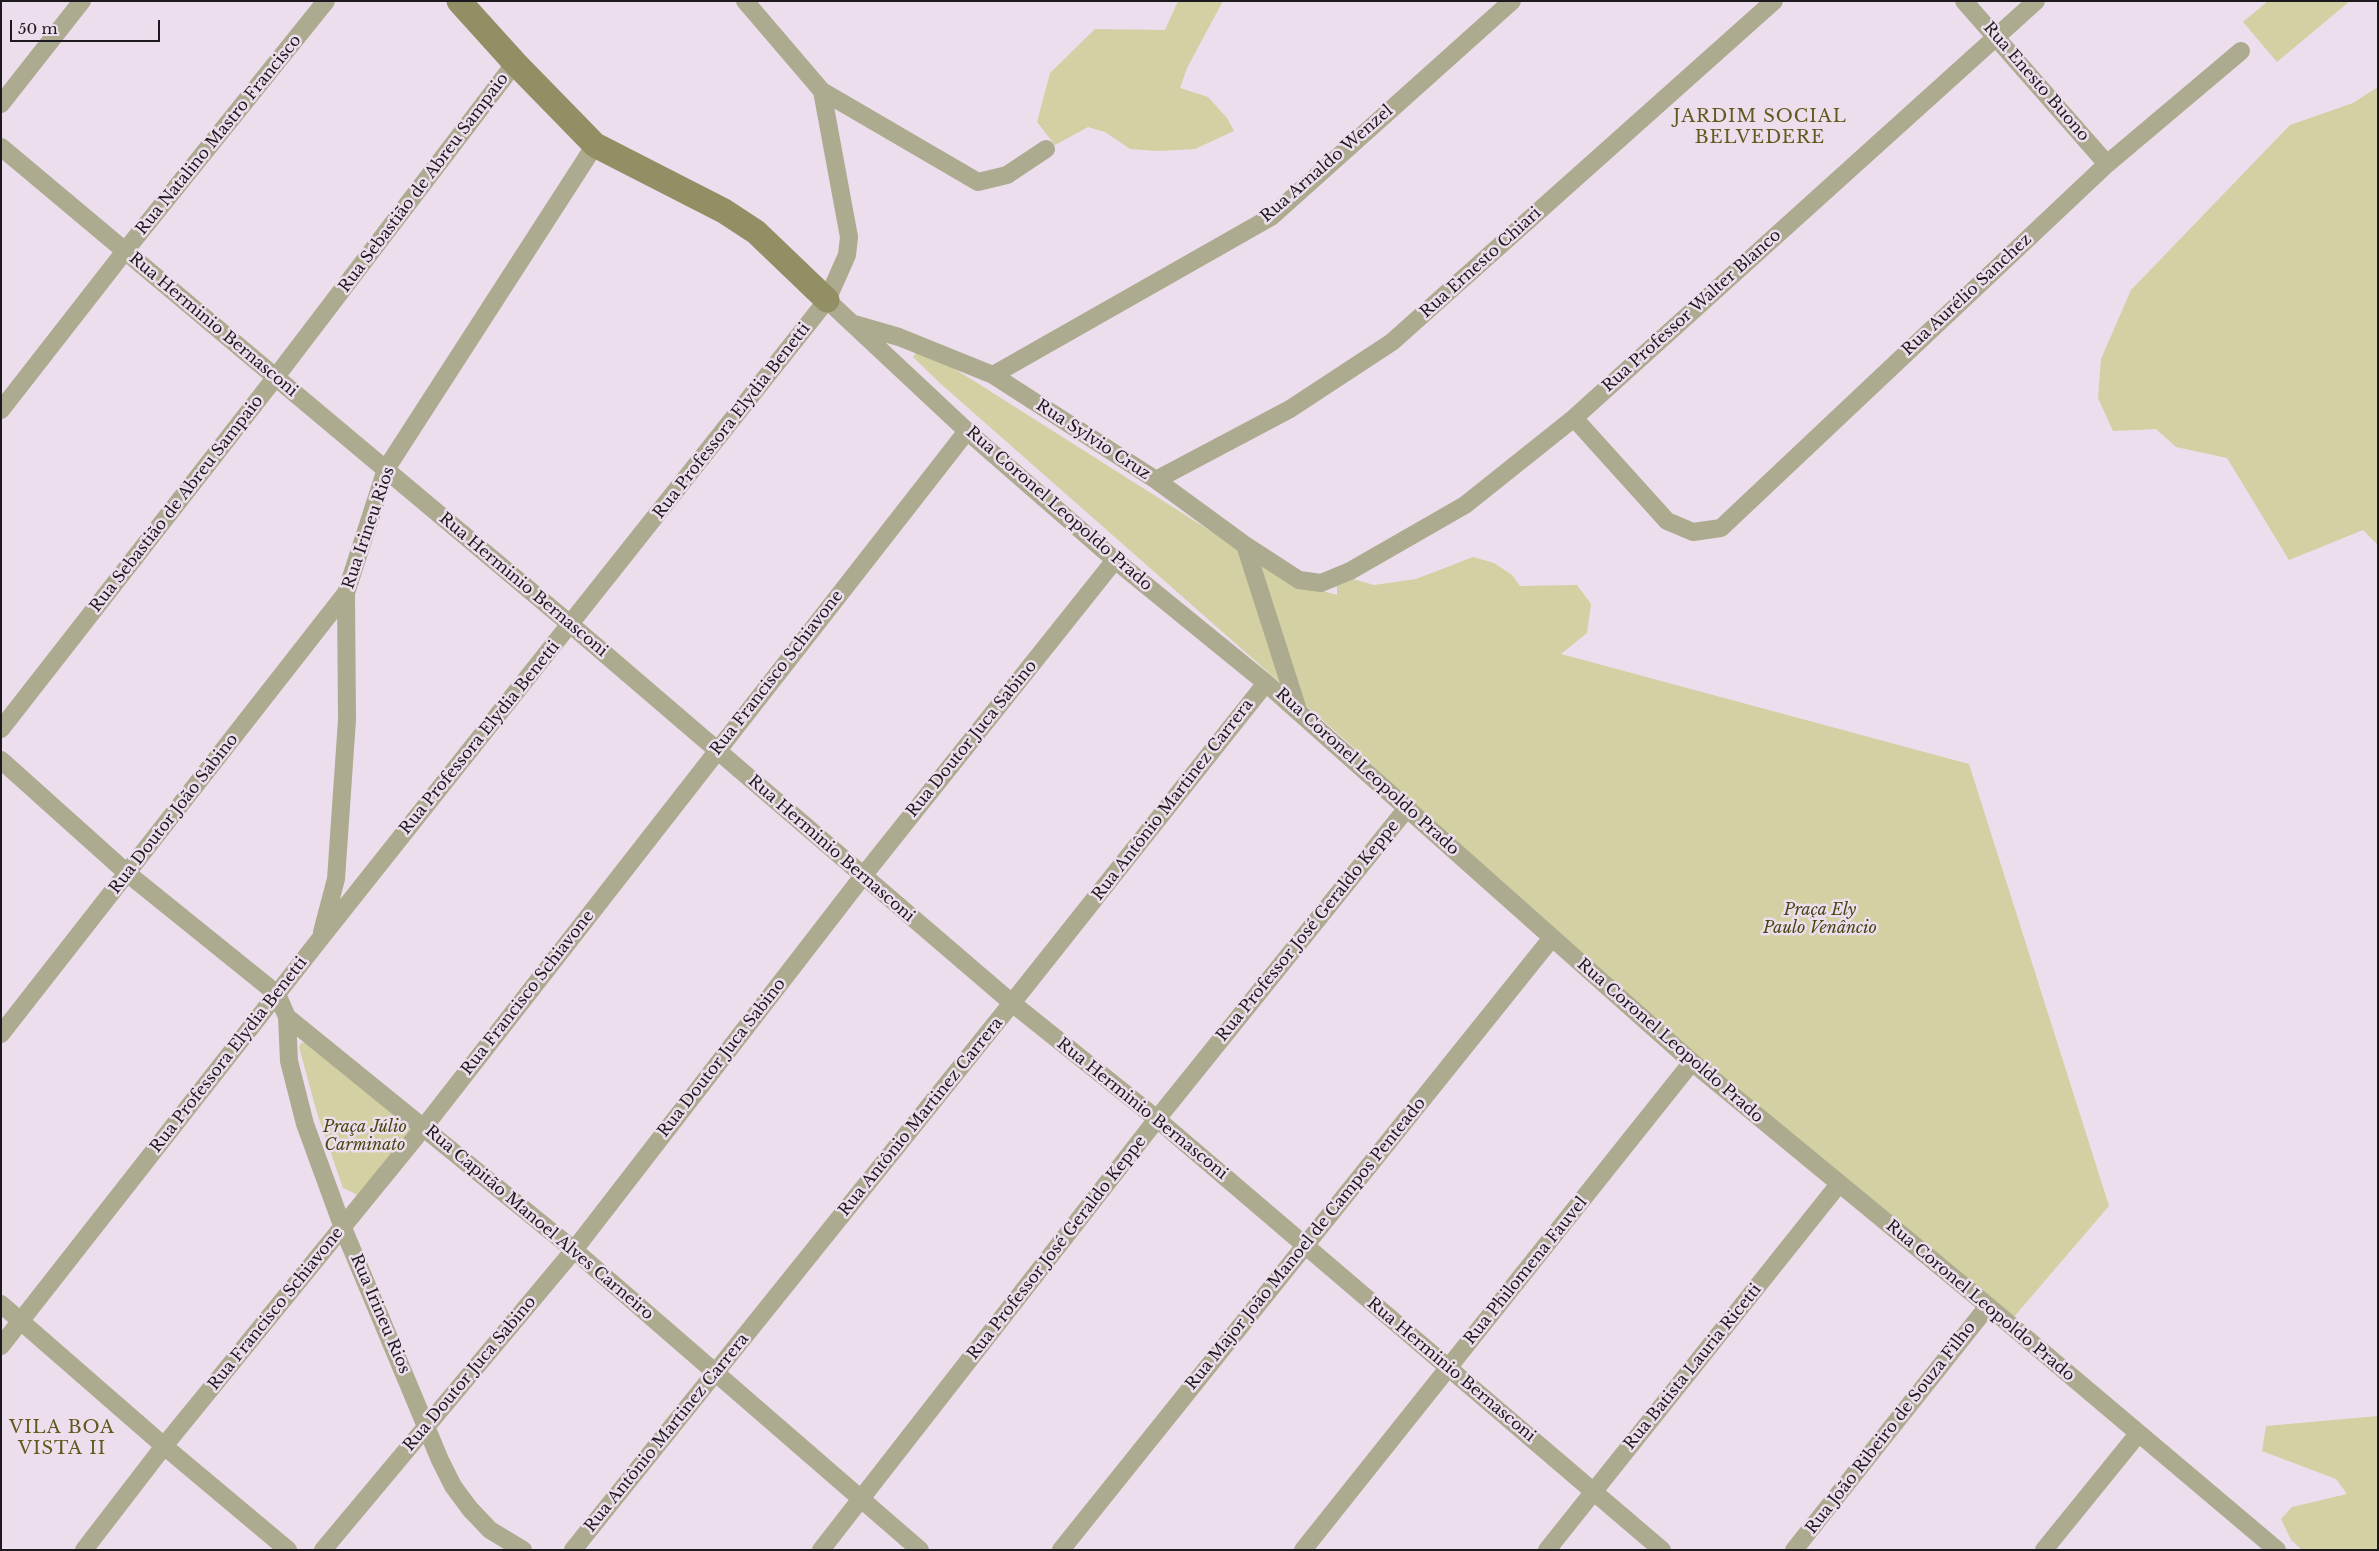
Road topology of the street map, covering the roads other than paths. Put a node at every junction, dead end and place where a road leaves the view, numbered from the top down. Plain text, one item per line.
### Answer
1 (82, 1) edge
2 (326, 1) edge
3 (459, 1) edge
4 (745, 1) edge
5 (1512, 1) edge
6 (1774, 1) edge
7 (1964, 1) edge
8 (2036, 1) edge
9 (1996, 37) junction
10 (2241, 51) dead end
11 (515, 63) junction
12 (822, 91) junction
13 (1, 104) edge
14 (595, 145) junction
15 (1, 146) edge
16 (1046, 149) dead end
17 (2107, 164) junction
18 (125, 251) junction
19 (827, 300) junction
20 (851, 323) junction
21 (993, 375) junction
22 (275, 378) junction
23 (1, 410) edge
24 (1574, 418) junction
25 (967, 430) junction
26 (386, 469) junction
27 (1156, 480) junction
28 (1245, 545) junction
29 (1115, 560) junction
30 (1321, 584) joint
31 (346, 593) junction
32 (570, 624) junction
33 (1266, 683) junction
34 (1298, 710) junction
35 (1, 728) edge
36 (717, 750) junction
37 (1, 760) edge
38 (1408, 808) junction
39 (127, 873) junction
40 (863, 876) junction
41 (320, 939) junction
42 (1551, 939) junction
43 (277, 994) junction
44 (1012, 1003) junction
45 (286, 1018) junction
46 (1, 1034) edge
47 (1692, 1062) junction
48 (1157, 1119) junction
49 (424, 1127) junction
50 (1839, 1184) junction
51 (343, 1228) junction
52 (1305, 1245) junction
53 (574, 1250) junction
54 (1, 1304) edge
55 (1988, 1306) junction
56 (21, 1321) junction
57 (1, 1346) edge
58 (1449, 1368) junction
59 (715, 1372) junction
60 (427, 1425) junction
61 (2138, 1434) junction
62 (164, 1446) junction
63 (1593, 1491) junction
64 (862, 1498) junction
65 (84, 1550) edge
66 (288, 1550) edge
67 (323, 1550) edge
68 (523, 1550) edge
69 (573, 1550) edge
70 (820, 1550) edge
71 (920, 1550) edge
72 (1061, 1550) edge
73 (1303, 1550) edge
74 (1547, 1550) edge
75 (1662, 1550) edge
76 (1794, 1550) edge
77 (2044, 1550) edge
78 (2277, 1550) edge

1 - 13 street
2 - 18 street, Rua Natalino Mastro Francisco
3 - 11 street, Rua Coronel Leopoldo Prado
4 - 12 street
5 - 21 street, Rua Arnaldo Wenzel
6 - 27 street, Rua Ernesto Chiari
7 - 9 street, Rua Enesto Buono
8 - 9 street, Rua Professor Walter Blanco
9 - 17 street, Rua Enesto Buono
9 - 24 street, Rua Professor Walter Blanco
10 - 17 street, Rua Aurélio Sanchez
11 - 14 street, Rua Coronel Leopoldo Prado
11 - 22 street, Rua Sebastião de Abreu Sampaio
12 - 16 street
12 - 19 street, Rua Professora Elydia Benetti
14 - 19 street, Rua Coronel Leopoldo Prado
14 - 26 street, Rua Irineu Rios
15 - 18 street, Rua Herminio Bernasconi
17 - 24 street, Rua Aurélio Sanchez
18 - 22 street, Rua Herminio Bernasconi
18 - 23 street, Rua Natalino Mastro Francisco
19 - 20 street, Rua Coronel Leopoldo Prado
19 - 32 street, Rua Professora Elydia Benetti
20 - 21 street, Rua Sylvio Cruz
20 - 25 street, Rua Coronel Leopoldo Prado
21 - 27 street, Rua Sylvio Cruz
22 - 26 street, Rua Herminio Bernasconi
22 - 35 street, Rua Sebastião de Abreu Sampaio
24 - 30 street, Rua Professor Walter Blanco
25 - 29 street, Rua Coronel Leopoldo Prado
25 - 36 street, Rua Francisco Schiavone
26 - 31 street, Rua Irineu Rios
26 - 32 street, Rua Herminio Bernasconi
27 - 28 street, Rua Sylvio Cruz
28 - 30 street, Rua Sylvio Cruz
28 - 34 street
29 - 33 street, Rua Coronel Leopoldo Prado
29 - 40 street, Rua Doutor Juca Sabino
31 - 39 street, Rua Doutor João Sabino
31 - 41 street, Rua Irineu Rios
32 - 36 street, Rua Herminio Bernasconi
32 - 41 street, Rua Professora Elydia Benetti
33 - 34 street, Rua Coronel Leopoldo Prado
33 - 44 street, Rua Antônio Martinez Carrera
34 - 38 street, Rua Coronel Leopoldo Prado
36 - 40 street, Rua Herminio Bernasconi
36 - 49 street, Rua Francisco Schiavone
37 - 39 street
38 - 42 street, Rua Coronel Leopoldo Prado
38 - 48 street, Rua Professor José Geraldo Keppe
39 - 43 street
39 - 46 street, Rua Doutor João Sabino
40 - 44 street, Rua Herminio Bernasconi
40 - 53 street, Rua Doutor Juca Sabino
41 - 43 street, Rua Professora Elydia Benetti
42 - 47 street, Rua Coronel Leopoldo Prado
42 - 52 street, Rua Major João Manoel de Campos Penteado
43 - 45 street
43 - 56 street, Rua Professora Elydia Benetti
44 - 48 street, Rua Herminio Bernasconi
44 - 59 street, Rua Antônio Martinez Carrera
45 - 49 street, Rua Capitão Manoel Alves Carneiro
45 - 51 street, Rua Irineu Rios
47 - 50 street, Rua Coronel Leopoldo Prado
47 - 58 street, Rua Philomena Fauvel
48 - 52 street, Rua Herminio Bernasconi
48 - 64 street, Rua Professor José Geraldo Keppe
49 - 51 street, Rua Francisco Schiavone
49 - 53 street, Rua Capitão Manoel Alves Carneiro
50 - 55 street, Rua Coronel Leopoldo Prado
50 - 63 street, Rua Batista Lauria Ricetti
51 - 60 street, Rua Irineu Rios
51 - 62 street, Rua Francisco Schiavone
52 - 58 street, Rua Herminio Bernasconi
52 - 72 street, Rua Major João Manoel de Campos Penteado
53 - 59 street, Rua Capitão Manoel Alves Carneiro
53 - 60 street, Rua Doutor Juca Sabino
54 - 56 street
55 - 61 street, Rua Coronel Leopoldo Prado
55 - 76 street, Rua João Ribeiro de Souza Filho
56 - 57 street, Rua Professora Elydia Benetti
56 - 62 street
58 - 63 street, Rua Herminio Bernasconi
58 - 73 street, Rua Philomena Fauvel
59 - 64 street, Rua Capitão Manoel Alves Carneiro
59 - 69 street, Rua Antônio Martinez Carrera
60 - 67 street, Rua Doutor Juca Sabino
60 - 68 street, Rua Irineu Rios
61 - 77 street
61 - 78 street, Rua Coronel Leopoldo Prado
62 - 65 street, Rua Francisco Schiavone
62 - 66 street
63 - 74 street, Rua Batista Lauria Ricetti
63 - 75 street, Rua Herminio Bernasconi
64 - 70 street, Rua Professor José Geraldo Keppe
64 - 71 street, Rua Capitão Manoel Alves Carneiro

